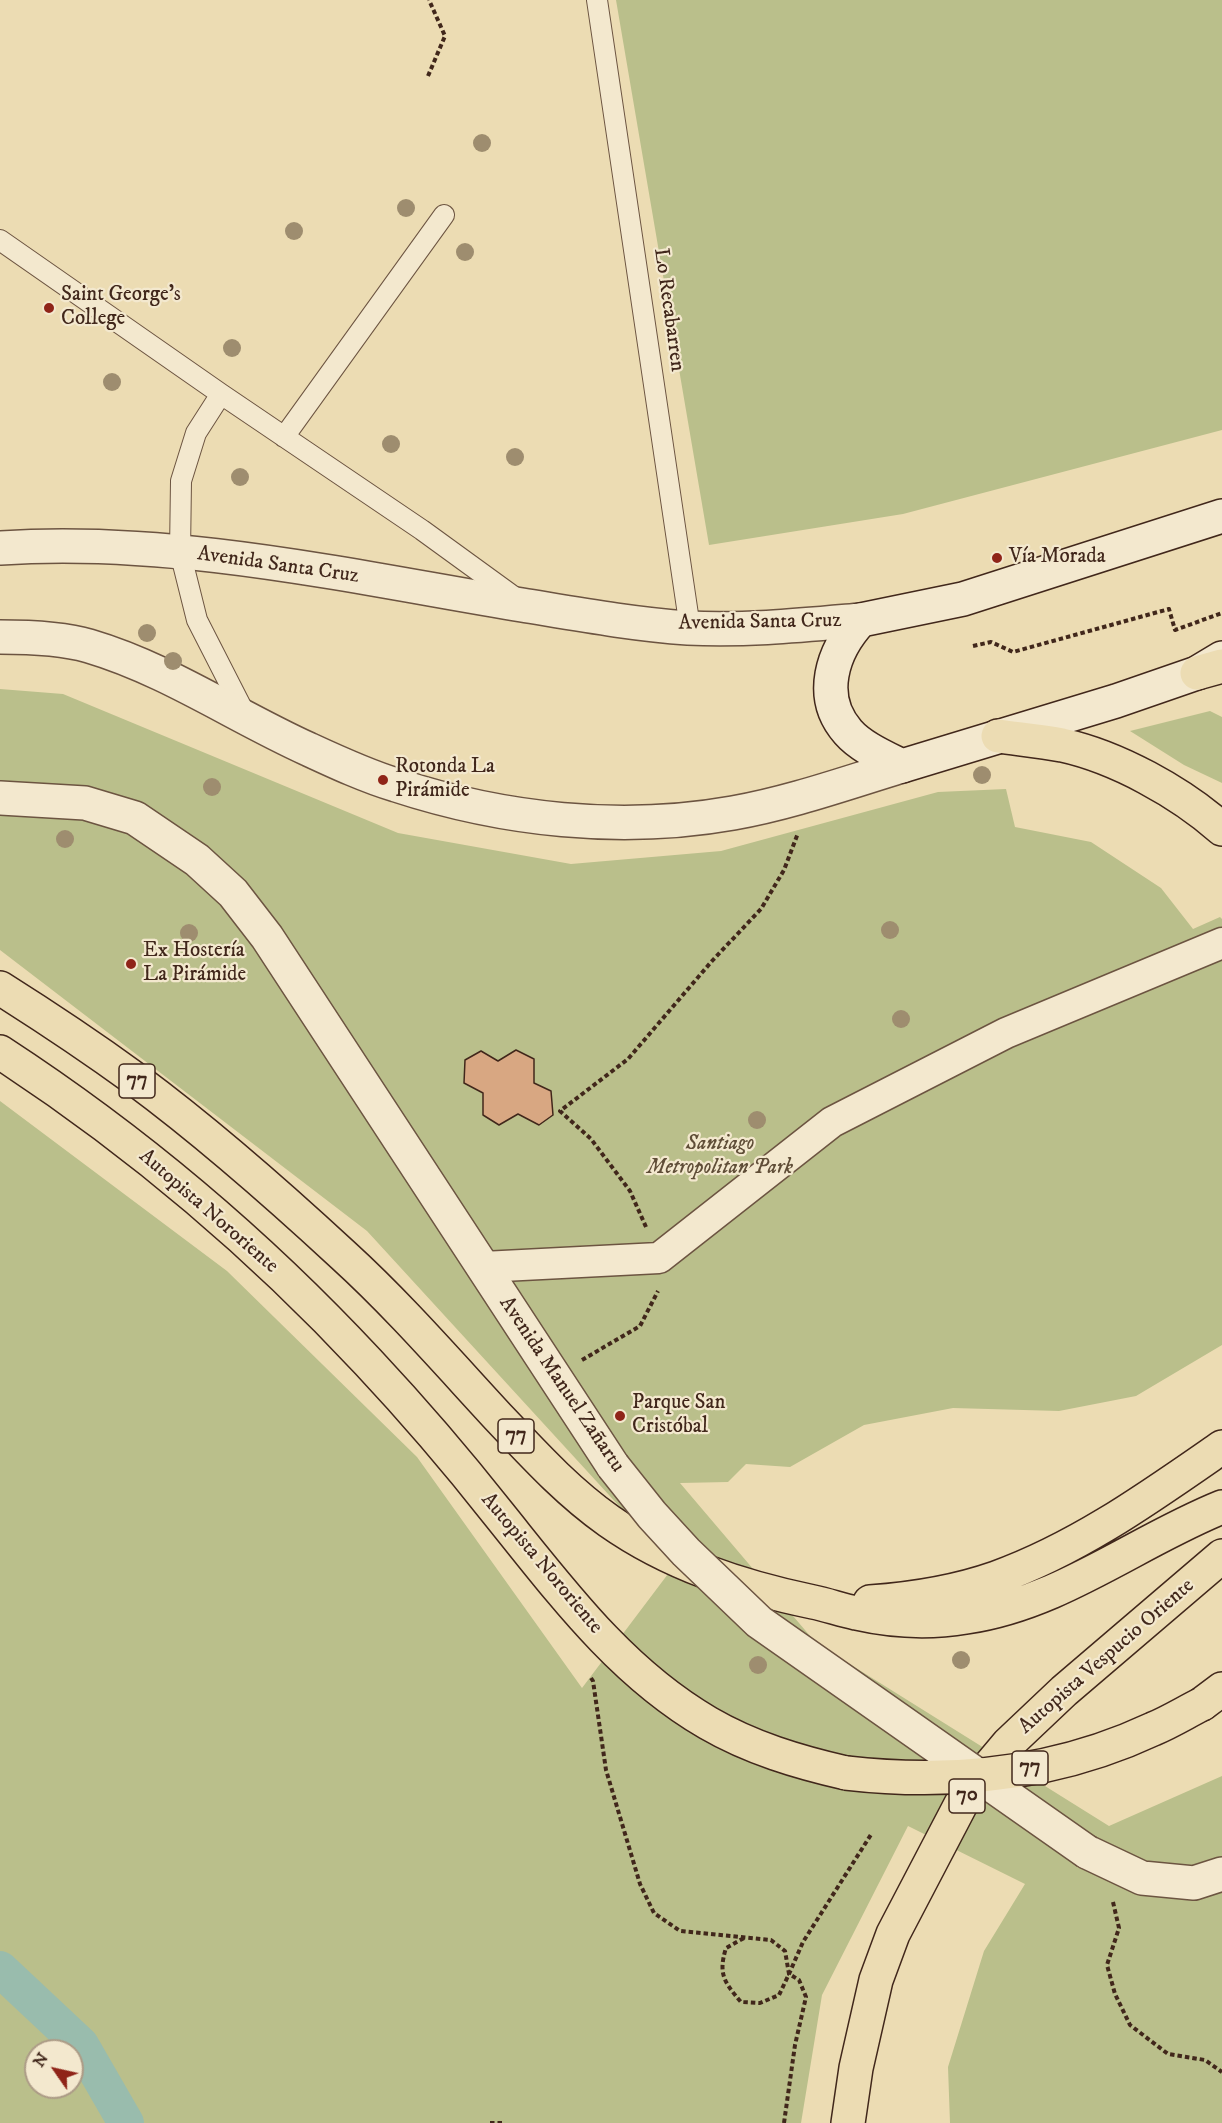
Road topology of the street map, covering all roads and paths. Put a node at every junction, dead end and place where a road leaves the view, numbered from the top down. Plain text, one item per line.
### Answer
1 (429, 0) edge
2 (597, 0) edge
3 (428, 76) dead end
4 (444, 215) dead end
5 (0, 240) edge
6 (221, 394) junction
7 (284, 438) junction
8 (1222, 516) edge
9 (0, 548) edge
10 (180, 552) junction
11 (525, 605) junction
12 (1222, 613) edge
13 (861, 620) junction
14 (690, 628) junction
15 (0, 637) edge
16 (974, 646) dead end
17 (1214, 666) edge
18 (247, 719) junction
19 (998, 736) junction
20 (902, 766) junction
21 (0, 798) edge
22 (1222, 829) edge
23 (799, 830) dead end
24 (1222, 943) edge
25 (0, 988) edge
26 (0, 1052) edge
27 (630, 1191) dead end
28 (483, 1267) junction
29 (661, 1286) dead end
30 (554, 1376) junction
31 (1222, 1447) edge
32 (1222, 1507) edge
33 (1222, 1556) edge
34 (820, 1604) junction
35 (586, 1672) dead end
36 (1215, 1695) edge
37 (872, 1833) dead end
38 (1089, 1854) junction
39 (1222, 1874) edge
40 (744, 1938) junction
41 (789, 1974) junction
42 (1222, 2072) edge
43 (490, 2123) edge
44 (502, 2123) edge
45 (784, 2123) edge
46 (848, 2123) edge

1 - 3 path
2 - 14 lane, Lo Recabarren
4 - 7 lane
5 - 6 lane
6 - 7 lane
6 - 10 lane, Avenida Santa Cruz
7 - 11 lane
8 - 13 street, Avenida Santa Cruz
9 - 10 street, Avenida Santa Cruz
10 - 11 street, Avenida Santa Cruz
10 - 18 lane, Avenida Santa Cruz
11 - 14 street, Avenida Santa Cruz
12 - 16 path
13 - 14 street, Avenida Santa Cruz
13 - 20 street
15 - 18 street
17 - 19 street
18 - 20 street
19 - 20 street
19 - 22 highway
21 - 28 street, Avenida Manuel Zañartu
23 - 27 path
24 - 28 street
25 - 34 highway, 77
26 - 36 highway, Autopista Nororiente / 77, bridge
28 - 30 street, Avenida Manuel Zañartu
29 - 30 path
30 - 38 street, Avenida Manuel Zañartu, bridge
31 - 34 highway
32 - 34 highway
33 - 46 highway, Autopista Vespucio Oriente / 70
35 - 40 path
37 - 41 path
38 - 39 street, Avenida Manuel Zañartu
38 - 42 path
40 - 41 path
40 - 41 path
41 - 45 path
43 - 44 path

